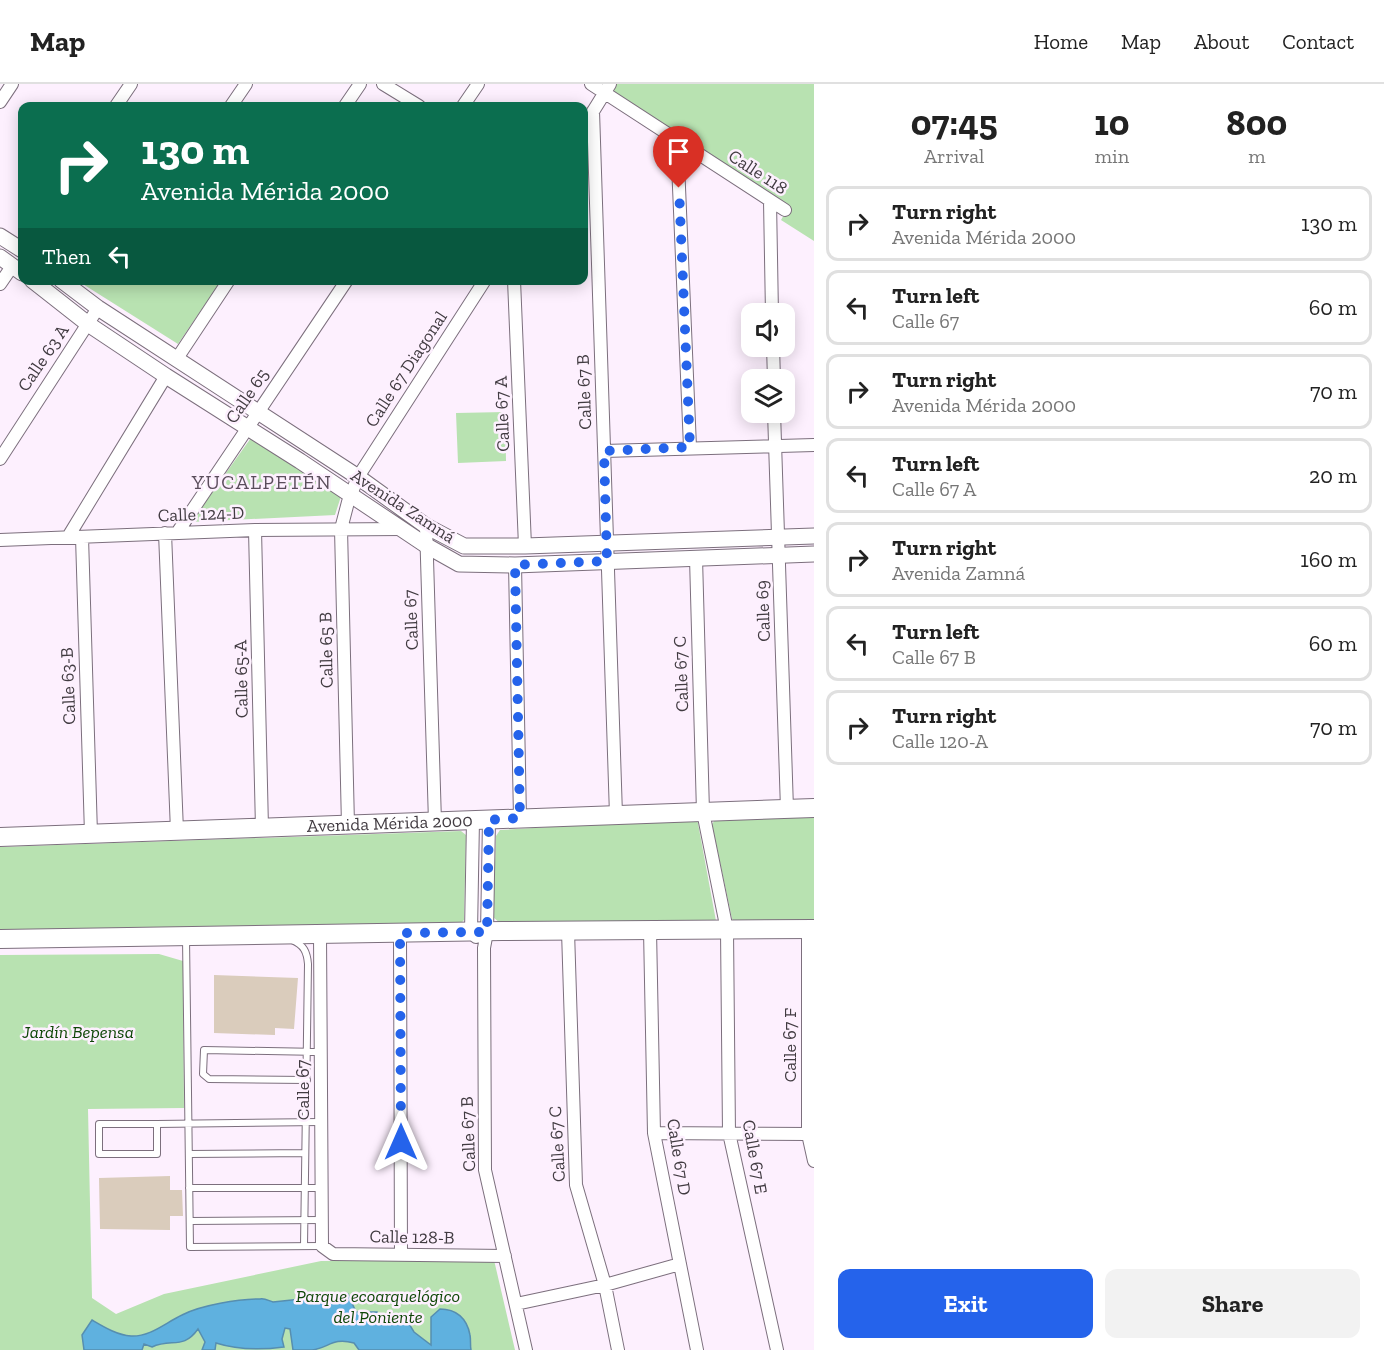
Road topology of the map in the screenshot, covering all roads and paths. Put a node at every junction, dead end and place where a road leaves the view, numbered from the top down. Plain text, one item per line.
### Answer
1 (12, 84) edge
2 (131, 84) edge
3 (246, 84) edge
4 (360, 84) edge
5 (383, 84) edge
6 (478, 84) edge
7 (591, 84) edge
8 (608, 89) edge
9 (0, 102) edge
10 (119, 102) edge
11 (234, 102) edge
12 (348, 102) edge
13 (412, 102) edge
14 (466, 102) edge
15 (593, 111) junction
16 (588, 119) edge
17 (677, 140) junction
18 (770, 201) junction
19 (785, 210) dead end
20 (0, 236) edge
21 (18, 247) edge
22 (12, 265) edge
23 (0, 284) edge
24 (40, 285) edge
25 (68, 285) edge
26 (226, 285) edge
27 (344, 285) edge
28 (482, 285) edge
29 (514, 285) edge
30 (772, 303) edge
31 (98, 308) junction
32 (88, 324) junction
33 (176, 360) junction
34 (166, 376) junction
35 (257, 413) junction
36 (774, 423) edge
37 (248, 427) junction
38 (4, 444) edge
39 (814, 445) edge
40 (775, 446) junction
41 (690, 447) junction
42 (604, 451) junction
43 (0, 459) edge
44 (358, 477) junction
45 (351, 495) junction
46 (426, 526) junction
47 (341, 529) junction
48 (403, 529) junction
49 (255, 530) junction
50 (171, 533) junction
51 (814, 536) edge
52 (68, 537) junction
53 (82, 537) junction
54 (778, 538) junction
55 (0, 540) edge
56 (606, 543) junction
57 (427, 546) junction
58 (525, 546) junction
59 (814, 554) edge
60 (779, 555) junction
61 (696, 558) junction
62 (607, 561) junction
63 (515, 565) junction
64 (814, 808) edge
65 (787, 809) junction
66 (703, 812) junction
67 (616, 815) junction
68 (520, 818) junction
69 (481, 820) junction
70 (435, 822) junction
71 (348, 825) junction
72 (262, 828) junction
73 (177, 831) junction
74 (90, 834) junction
75 (0, 837) edge
76 (811, 929) edge
77 (650, 930) junction
78 (727, 930) junction
79 (568, 931) junction
80 (400, 933) junction
81 (320, 934) junction
82 (280, 935) junction
83 (186, 936) junction
84 (481, 937) junction
85 (0, 939) edge
86 (307, 1052) junction
87 (321, 1052) junction
88 (307, 1080) junction
89 (306, 1122) junction
90 (321, 1122) junction
91 (157, 1124) junction
92 (188, 1124) junction
93 (654, 1133) junction
94 (729, 1133) junction
95 (808, 1134) junction
96 (305, 1153) junction
97 (189, 1154) junction
98 (814, 1161) edge
99 (189, 1188) junction
100 (305, 1188) junction
101 (322, 1188) junction
102 (304, 1220) junction
103 (322, 1220) junction
104 (190, 1221) junction
105 (304, 1246) junction
106 (322, 1246) junction
107 (401, 1255) junction
108 (505, 1256) junction
109 (680, 1264) junction
110 (604, 1285) junction
111 (516, 1304) junction
112 (526, 1350) edge
113 (618, 1350) edge
114 (697, 1350) edge
115 (777, 1350) edge

1 - 9 street
2 - 10 street
3 - 11 street
4 - 12 street
5 - 13 street
6 - 14 street
7 - 8 street, Calle 118
8 - 15 street
8 - 17 street, Calle 118
15 - 16 street
15 - 42 street, Calle 67 B
17 - 18 street, Calle 118
17 - 41 street
18 - 19 street, Calle 118
18 - 30 street
20 - 21 street
22 - 23 street
24 - 32 street, Avenida Zamná
25 - 31 street, Avenida Zamná
26 - 33 street
27 - 35 street, Calle 65
28 - 44 street, Calle 67 Diagonal
29 - 58 street, Calle 67 A
31 - 32 street, Calle 63 A
31 - 33 street, Avenida Zamná
32 - 34 street, Avenida Zamná
32 - 38 street, Calle 63 A
33 - 35 street, Avenida Zamná
34 - 37 street, Avenida Zamná
34 - 52 street
35 - 37 street, Calle 65
35 - 44 street, Avenida Zamná
36 - 40 street, Calle 69
37 - 45 street, Avenida Zamná
37 - 50 street, Calle 65
38 - 43 street, Calle 63 A
39 - 40 street
40 - 41 street
40 - 54 street, Calle 69
41 - 42 street
42 - 56 street, Calle 67 B
44 - 45 street, Calle 65 B
44 - 46 street, Avenida Zamná
45 - 47 street, Calle 65 B
45 - 48 street, Avenida Zamná
46 - 57 street, Calle 67
46 - 58 street, Avenida Zamná
47 - 48 street, Calle 124-D
47 - 49 street, Calle 124-D
47 - 71 street, Calle 65 B
48 - 57 street, Avenida Zamná
49 - 50 street, Calle 124-D
49 - 72 street, Calle 65-A
50 - 53 street, Calle 124-D
50 - 73 street
51 - 54 street, Avenida Zamná
52 - 53 street, Calle 124-D
52 - 55 street, Calle 124-D
53 - 74 street, Calle 63-B
54 - 56 street, Avenida Zamná
54 - 60 street, Calle 69
56 - 58 street, Avenida Zamná
56 - 62 street, Calle 67 B
57 - 63 street, Avenida Zamná
57 - 70 street, Calle 67
59 - 60 street, Avenida Zamná
60 - 61 street, Avenida Zamná
60 - 65 street, Calle 69
61 - 62 street, Avenida Zamná
61 - 66 street, Calle 67 C
62 - 63 street, Avenida Zamná
62 - 67 street, Calle 67 B
63 - 68 street
64 - 65 main road, Avenida Mérida 2000
65 - 66 main road, Avenida Mérida 2000
66 - 67 main road, Avenida Mérida 2000
66 - 78 street, Calle 67 C
67 - 68 main road, Avenida Mérida 2000
68 - 69 main road, Avenida Mérida 2000
69 - 70 main road, Avenida Mérida 2000
69 - 84 street
70 - 71 main road, Avenida Mérida 2000
71 - 72 main road, Avenida Mérida 2000
72 - 73 main road, Avenida Mérida 2000
73 - 74 main road, Avenida Mérida 2000
74 - 75 main road, Avenida Mérida 2000
76 - 78 main road
76 - 95 street, Calle 67 F
77 - 78 main road
77 - 79 main road
77 - 93 street, Calle 67 D
78 - 94 street, Calle 67 E
79 - 84 main road
79 - 110 street, Calle 67 C
80 - 81 main road
80 - 84 main road
80 - 107 street
81 - 82 main road
81 - 87 street, Calle 67
82 - 83 main road
82 - 86 lane
83 - 85 main road
83 - 92 lane
84 - 108 street, Calle 67 B
86 - 87 lane
86 - 88 lane
86 - 88 lane
87 - 90 street, Calle 67
88 - 89 lane
89 - 90 lane
89 - 92 lane
89 - 96 lane
90 - 101 street, Calle 67
91 - 91 lane
91 - 92 lane
92 - 97 lane
93 - 94 street
93 - 109 street, Calle 67 D
94 - 95 street
94 - 115 street, Calle 67 E
95 - 98 street, Calle 67 F
96 - 97 lane
96 - 100 lane
97 - 99 lane
99 - 100 lane
99 - 104 lane
100 - 101 lane
100 - 102 lane
101 - 103 street, Calle 67
102 - 103 lane
102 - 104 lane
102 - 105 lane
103 - 106 street, Calle 67
104 - 105 lane
105 - 106 lane
106 - 107 street, Calle 128-B
107 - 108 street, Calle 128-B
108 - 111 street, Calle 67 B
109 - 110 street
109 - 114 street, Calle 67 D
110 - 111 street
110 - 113 street, Calle 67 C
111 - 112 street, Calle 67 B

